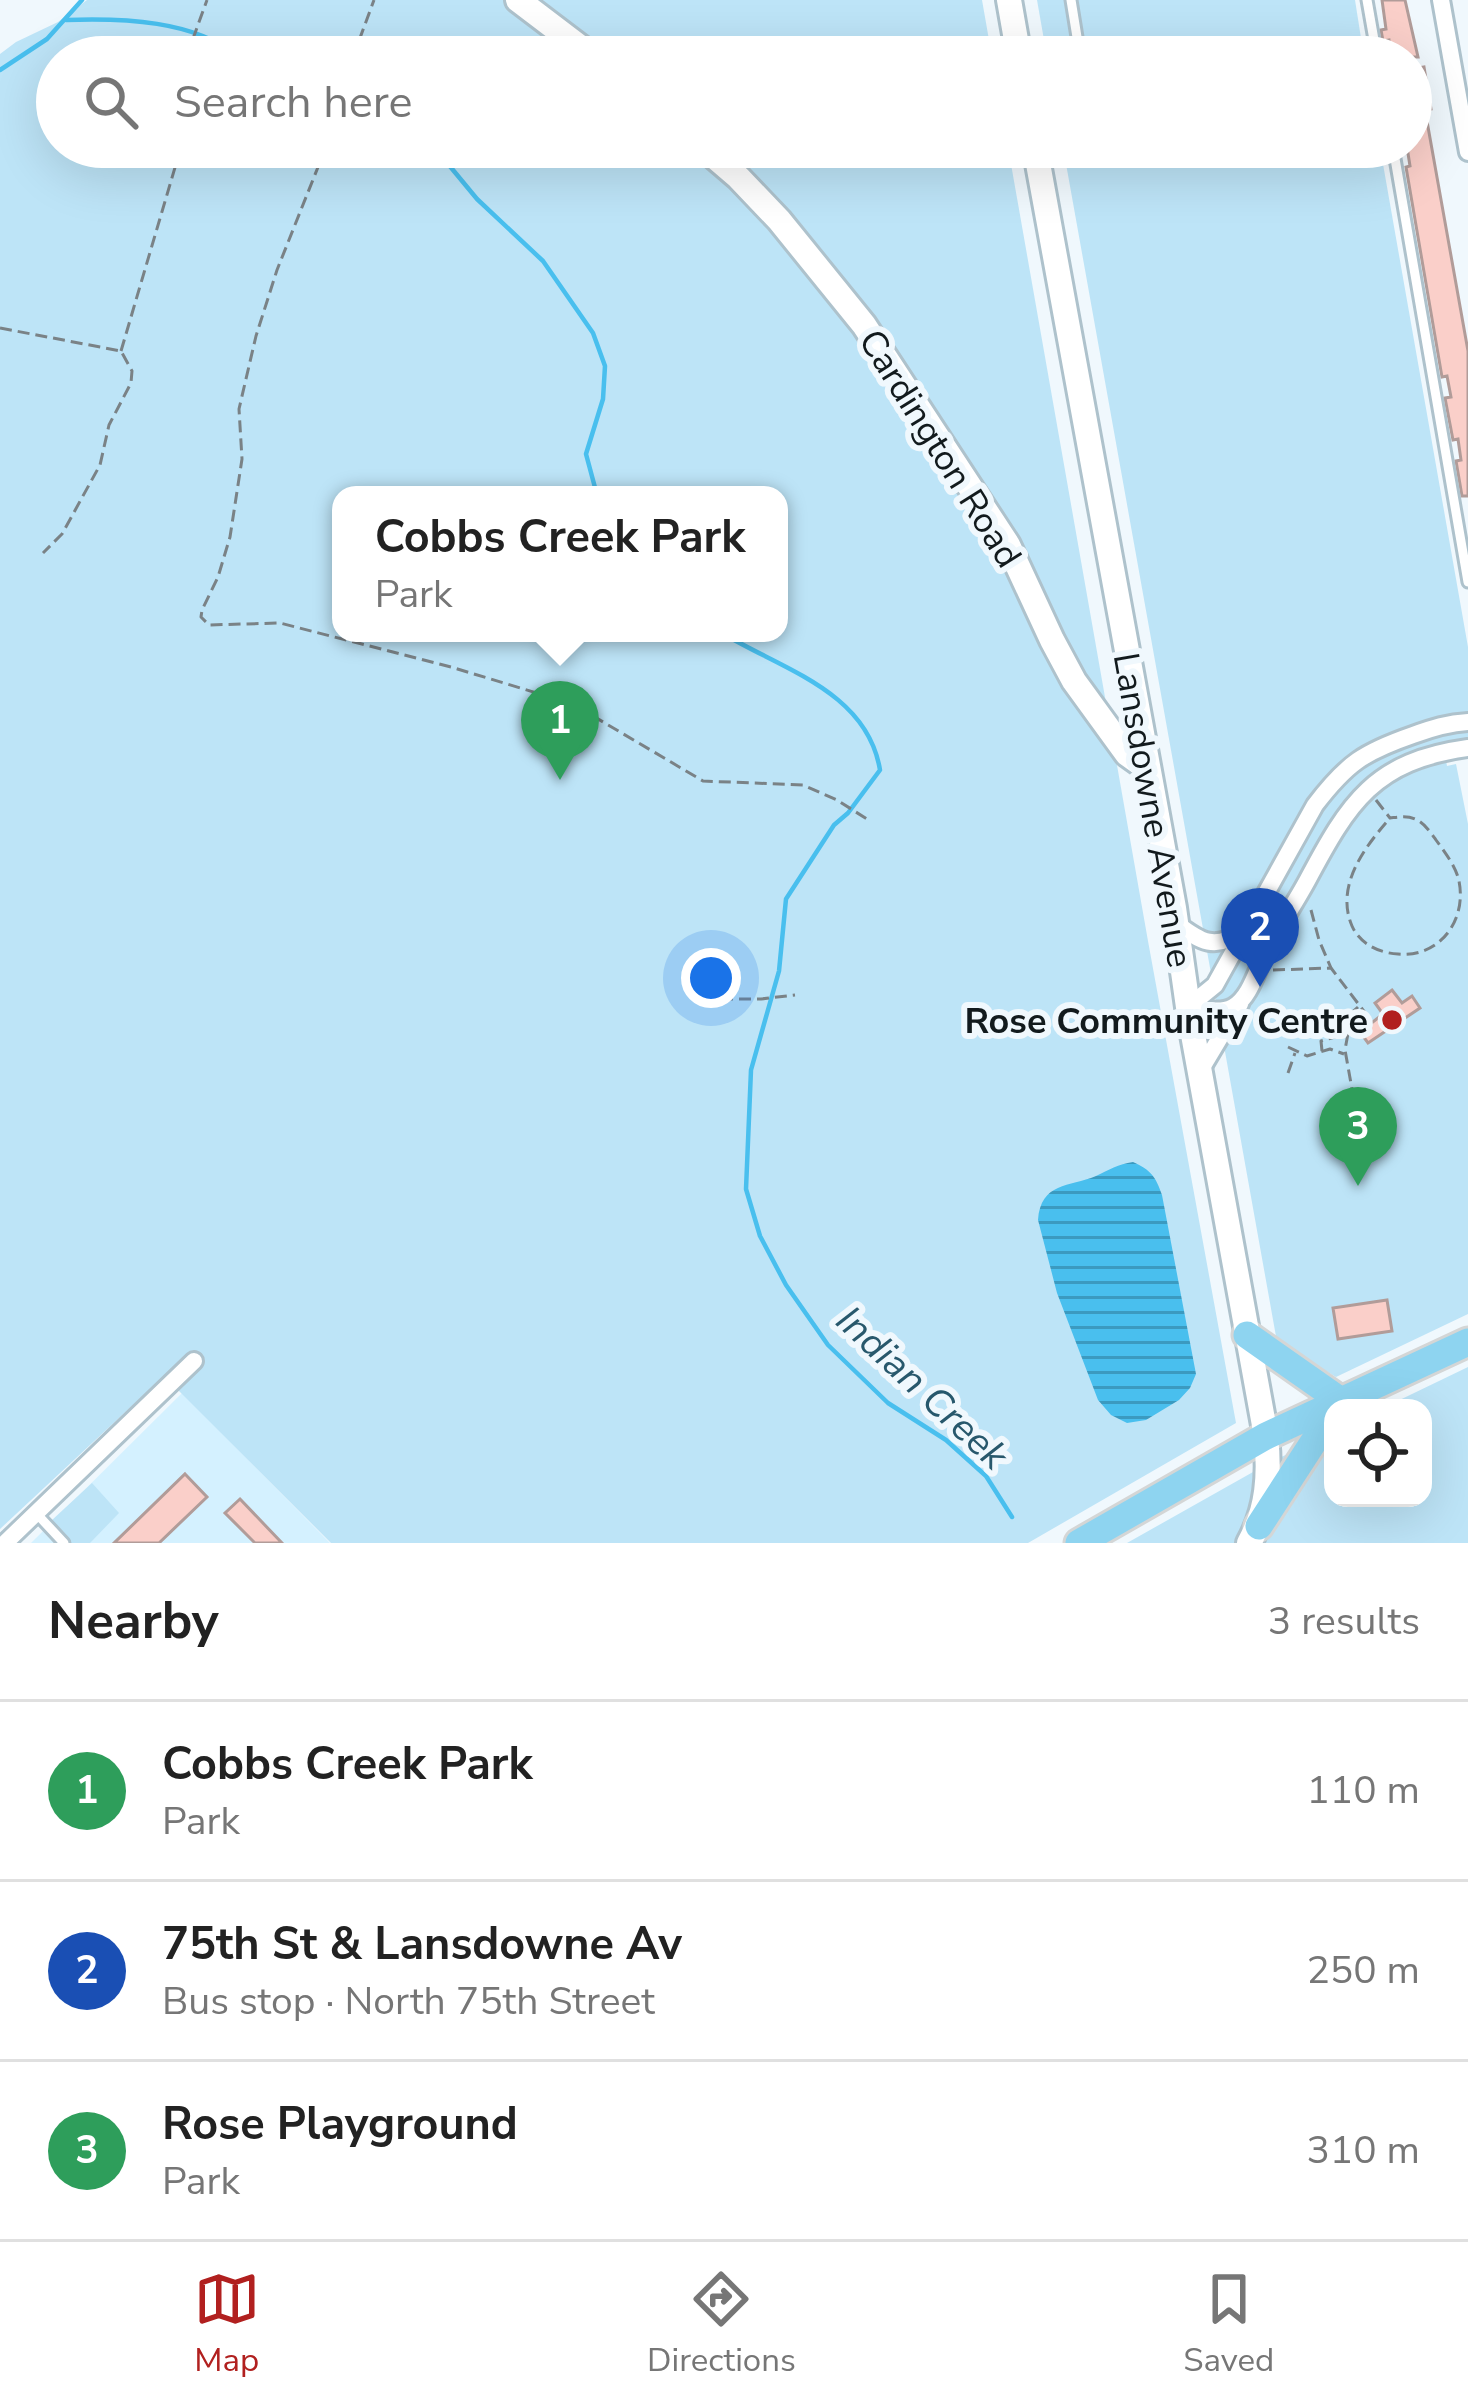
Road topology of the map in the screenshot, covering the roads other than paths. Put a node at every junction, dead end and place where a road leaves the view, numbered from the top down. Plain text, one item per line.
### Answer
1 (518, 0) edge
2 (1009, 0) edge
3 (1071, 0) edge
4 (1367, 0) edge
5 (1441, 0) edge
6 (565, 36) edge
7 (1015, 36) edge
8 (1077, 36) edge
9 (1373, 36) edge
10 (1460, 64) edge
11 (1468, 148) edge
12 (728, 168) edge
13 (1039, 168) edge
14 (1397, 168) edge
15 (1468, 582) edge
16 (1468, 722) edge
17 (1468, 751) edge
18 (1148, 769) junction
19 (1176, 923) junction
20 (1249, 927) junction
21 (1242, 1001) junction
22 (1188, 1007) junction
23 (1200, 1071) junction
24 (1247, 1335) junction
25 (1468, 1342) edge
26 (194, 1361) dead end
27 (1326, 1399) edge
28 (1352, 1399) edge
29 (1324, 1412) edge
30 (1324, 1426) edge
31 (1266, 1436) junction
32 (36, 1513) junction
33 (1254, 1534) edge
34 (4, 1543) edge
35 (64, 1543) edge
36 (1079, 1543) edge

1 - 6 main road
2 - 7 main road
3 - 8 lane
4 - 9 lane
5 - 10 street
10 - 11 street
12 - 18 main road, Cardington Road
13 - 18 main road, Lansdowne Avenue
14 - 15 lane
16 - 20 street
17 - 21 street
18 - 19 main road, Lansdowne Avenue
19 - 20 street
19 - 22 main road, Lansdowne Avenue
20 - 22 street
21 - 22 street
21 - 23 street
22 - 23 main road, Lansdowne Avenue
23 - 24 main road, Lansdowne Avenue
24 - 27 main road
24 - 31 main road, Lansdowne Avenue
25 - 28 main road
26 - 32 street
29 - 31 main road
30 - 33 main road
31 - 33 main road, Lansdowne Avenue
31 - 36 main road
32 - 34 street
32 - 35 lane

